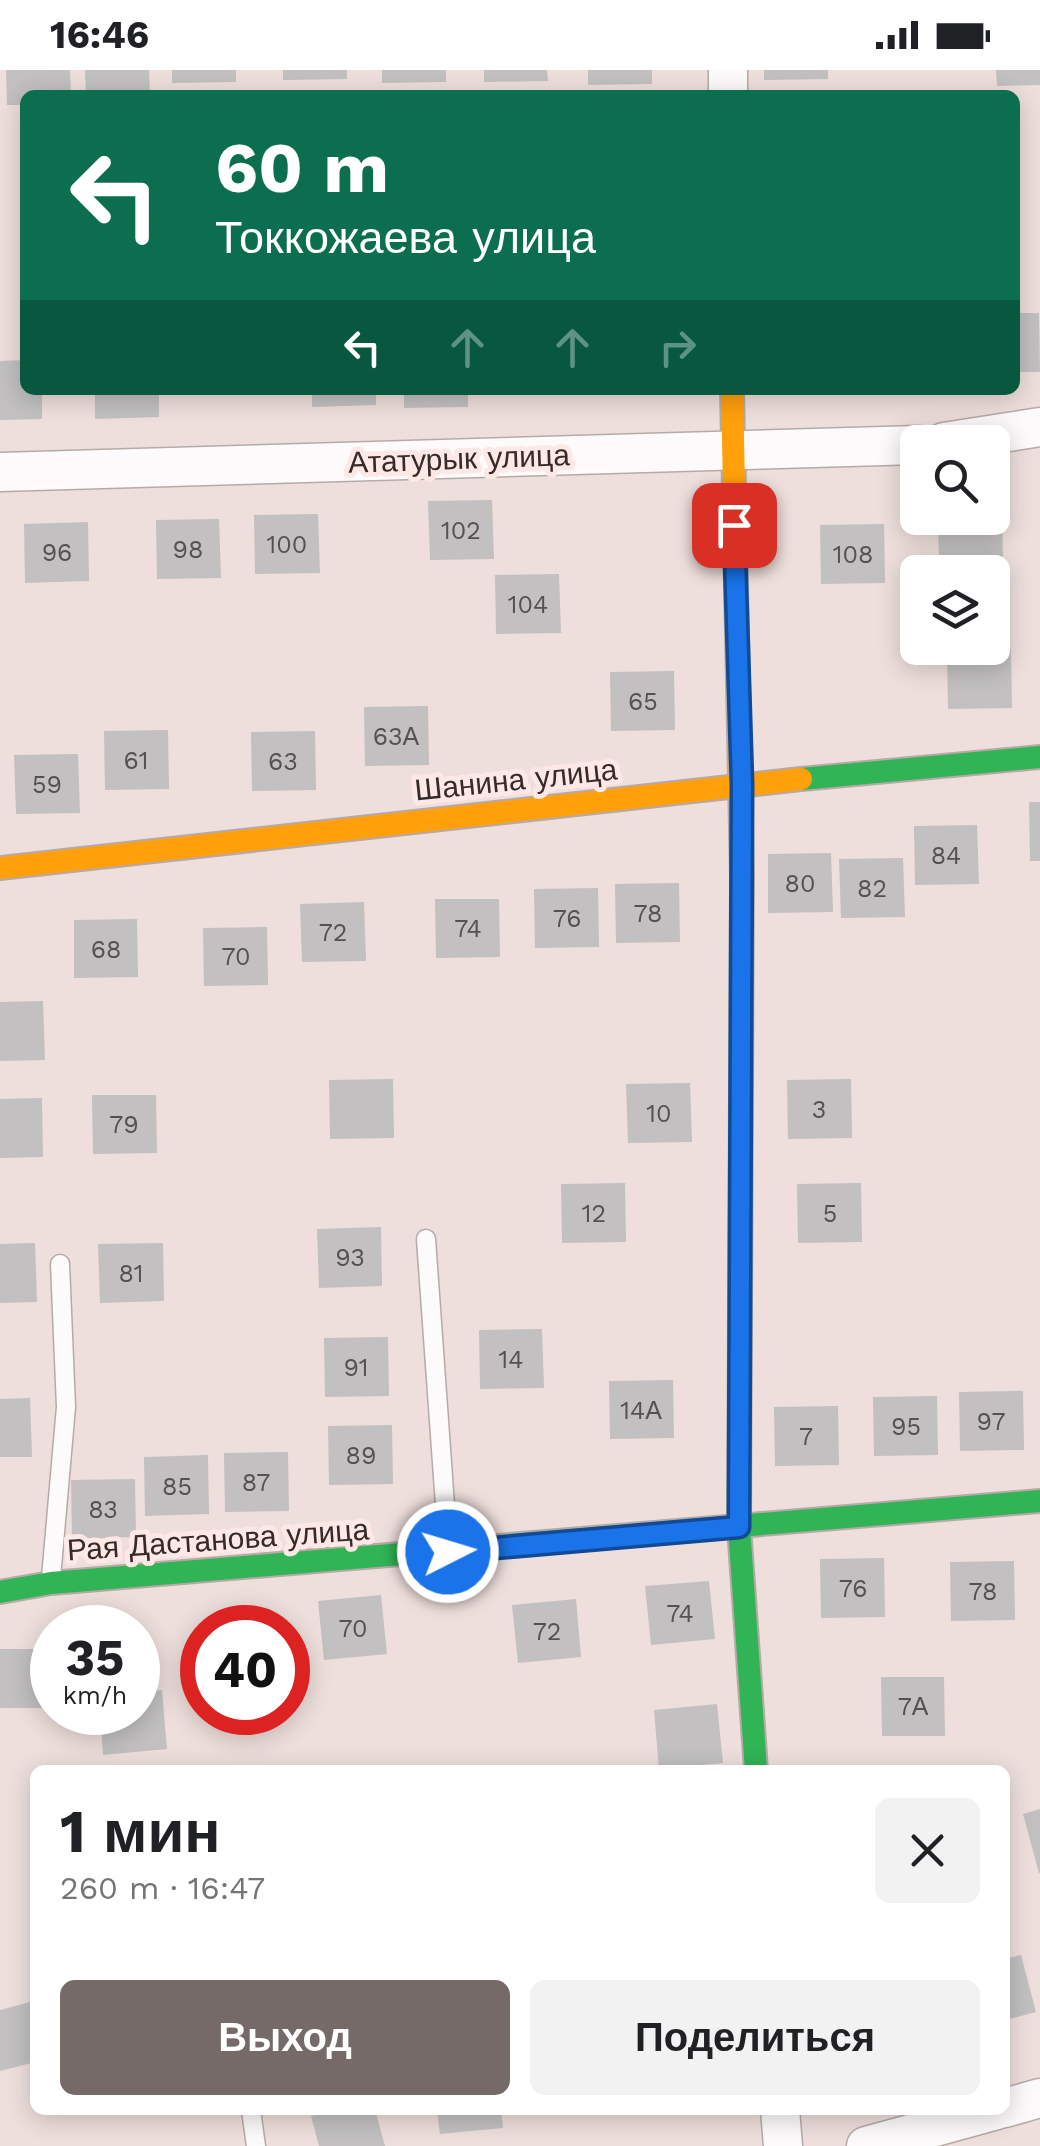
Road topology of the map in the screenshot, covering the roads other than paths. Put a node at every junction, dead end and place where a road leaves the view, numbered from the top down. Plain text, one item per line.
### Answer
1 (732, 395) edge
2 (1040, 427) edge
3 (1010, 432) edge
4 (900, 446) edge
5 (732, 451) junction
6 (0, 472) edge
7 (1040, 757) edge
8 (742, 784) junction
9 (0, 868) edge
10 (426, 1238) dead end
11 (60, 1264) dead end
12 (1040, 1501) edge
13 (739, 1527) junction
14 (448, 1552) junction
15 (51, 1583) junction
16 (0, 1592) edge
17 (756, 1765) edge
18 (1040, 2098) edge
19 (1010, 2107) edge
20 (252, 2115) edge
21 (780, 2115) edge
22 (980, 2115) edge
23 (256, 2146) edge
24 (783, 2146) edge
25 (866, 2146) edge

1 - 5 street
2 - 3 street
4 - 5 street, Ататурык улица
5 - 6 street, Ататурык улица
5 - 8 street
7 - 8 street, Шанина улица
8 - 9 street, Шанина улица
8 - 13 street
10 - 14 lane
11 - 15 lane
12 - 13 street, Рая Дастанова улица
13 - 14 street, Рая Дастанова улица
13 - 17 street
14 - 15 street, Рая Дастанова улица
15 - 16 street, Рая Дастанова улица
18 - 19 street
20 - 23 lane
21 - 24 street
22 - 25 street

